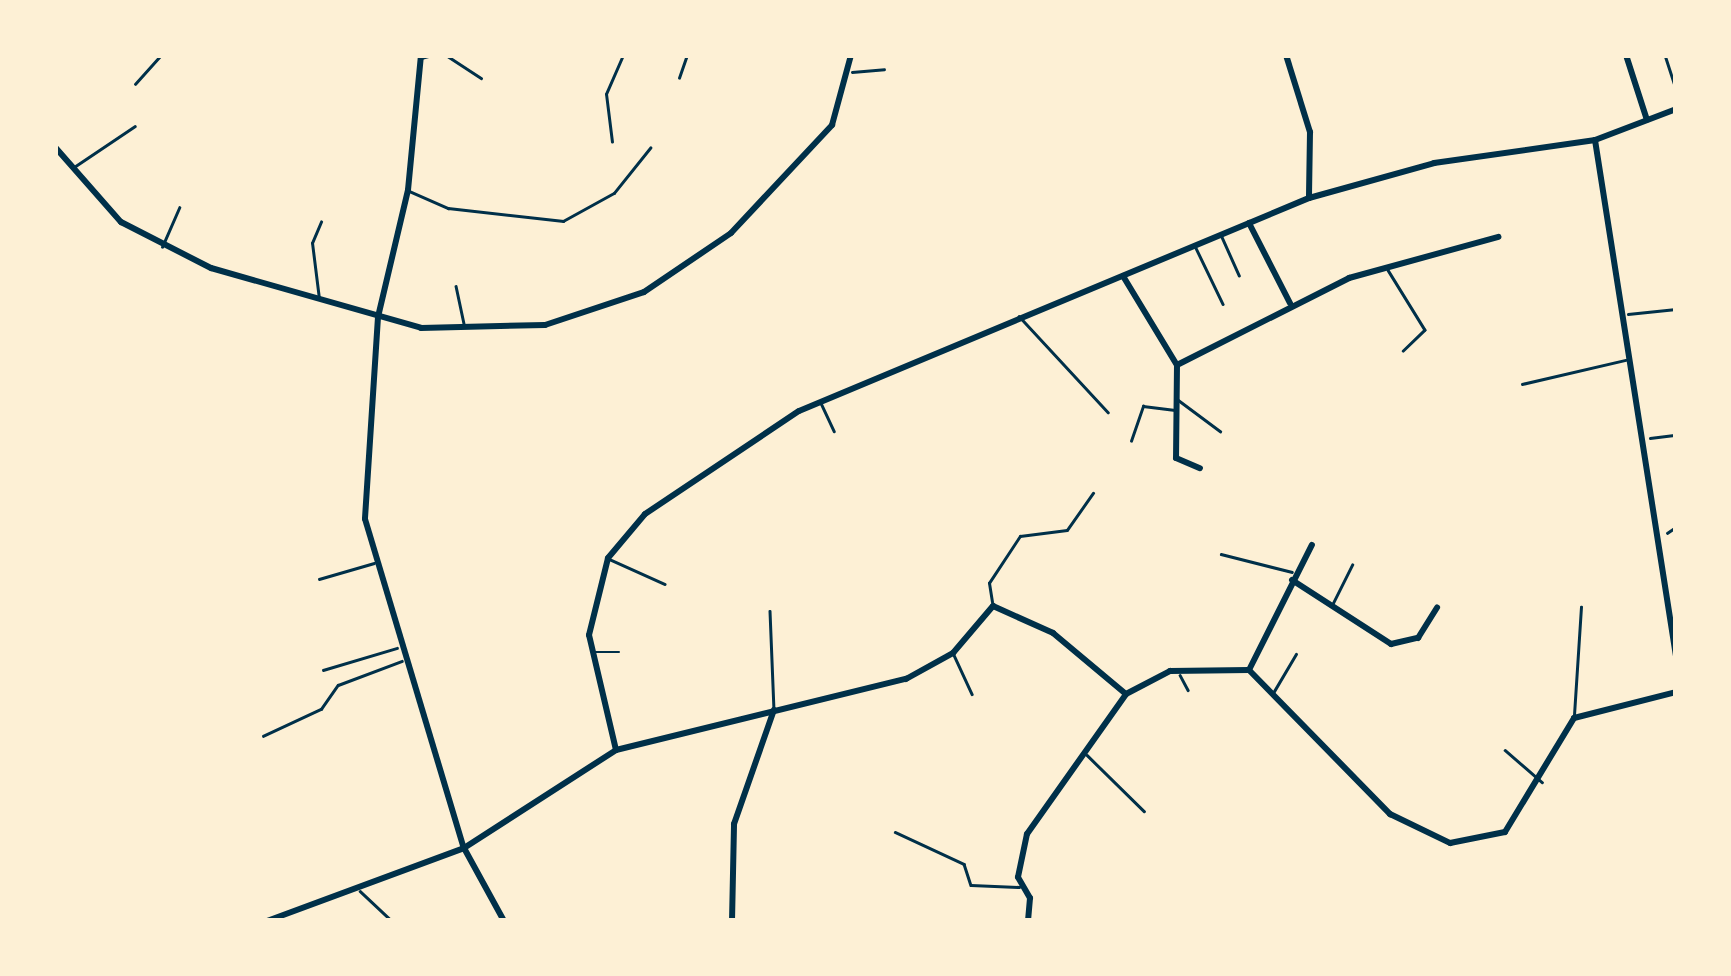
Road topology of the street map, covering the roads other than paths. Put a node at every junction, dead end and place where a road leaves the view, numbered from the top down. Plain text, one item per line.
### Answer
1 (161, 55) edge
2 (432, 55) edge
3 (446, 55) edge
4 (624, 55) edge
5 (687, 55) edge
6 (851, 55) edge
7 (1286, 55) edge
8 (1626, 55) edge
9 (1665, 55) edge
10 (420, 57) edge
11 (884, 69) dead end
12 (852, 72) junction
13 (480, 78) dead end
14 (679, 78) dead end
15 (135, 84) dead end
16 (1676, 88) edge
17 (1676, 109) edge
18 (1647, 120) junction
19 (135, 126) dead end
20 (1595, 140) junction
21 (612, 142) dead end
22 (55, 148) edge
23 (650, 148) dead end
24 (72, 168) junction
25 (408, 190) junction
26 (1309, 198) junction
27 (179, 208) dead end
28 (321, 222) dead end
29 (1249, 223) junction
30 (1221, 236) junction
31 (1498, 236) dead end
32 (162, 247) junction
33 (1195, 247) junction
34 (1388, 268) junction
35 (1239, 275) dead end
36 (1123, 276) junction
37 (456, 286) dead end
38 (319, 300) junction
39 (1290, 303) junction
40 (1223, 304) dead end
41 (1676, 308) edge
42 (1628, 314) junction
43 (1019, 316) junction
44 (378, 317) junction
45 (465, 329) junction
46 (1402, 352) dead end
47 (1625, 360) junction
48 (1177, 364) junction
49 (1522, 384) dead end
50 (1176, 398) junction
51 (820, 402) junction
52 (1176, 410) junction
53 (1108, 412) dead end
54 (834, 431) dead end
55 (1220, 431) dead end
56 (1131, 441) dead end
57 (1200, 468) dead end
58 (1093, 494) dead end
59 (1312, 545) dead end
60 (1220, 554) dead end
61 (608, 558) junction
62 (376, 562) junction
63 (1352, 565) dead end
64 (1292, 576) junction
65 (319, 578) dead end
66 (665, 584) dead end
67 (993, 606) junction
68 (1332, 606) junction
69 (1581, 607) dead end
70 (1437, 608) dead end
71 (770, 610) dead end
72 (397, 648) junction
73 (590, 652) junction
74 (620, 652) dead end
75 (953, 654) junction
76 (1296, 654) dead end
77 (1676, 656) edge
78 (402, 661) junction
79 (1177, 669) junction
80 (323, 670) dead end
81 (1249, 670) junction
82 (1188, 690) dead end
83 (1676, 692) edge
84 (972, 694) dead end
85 (1126, 694) junction
86 (1272, 694) junction
87 (774, 710) junction
88 (1574, 718) junction
89 (262, 736) dead end
90 (616, 750) junction
91 (1505, 750) dead end
92 (1086, 754) junction
93 (1542, 782) junction
94 (1144, 811) dead end
95 (894, 832) dead end
96 (464, 848) junction
97 (356, 886) junction
98 (1019, 887) junction
99 (267, 921) edge
100 (392, 921) edge
101 (504, 921) edge
102 (732, 921) edge
103 (1028, 921) edge

1 - 15 lane
2 - 10 lane
3 - 13 lane
4 - 21 lane
5 - 14 lane
6 - 12 street
7 - 26 street
8 - 18 street
9 - 16 lane
10 - 25 street
11 - 12 lane
12 - 45 street
17 - 18 street
18 - 20 street
19 - 24 lane
20 - 26 street
20 - 42 street
22 - 24 street
23 - 25 lane
24 - 32 street
25 - 44 street
26 - 29 street
27 - 32 lane
28 - 38 lane
29 - 30 street
29 - 39 street
30 - 33 street
30 - 35 lane
31 - 34 street
32 - 38 street
33 - 36 street
33 - 40 lane
34 - 39 street
34 - 46 lane
36 - 43 street
36 - 48 street
37 - 45 lane
38 - 44 street
39 - 48 street
41 - 42 lane
42 - 47 street
43 - 51 street
43 - 53 lane
44 - 45 street
44 - 62 street
47 - 49 lane
47 - 77 street
48 - 50 street
50 - 52 street
50 - 55 lane
51 - 54 lane
51 - 61 street
52 - 56 lane
52 - 57 street
58 - 67 lane
59 - 64 street
60 - 64 lane
61 - 66 lane
61 - 73 street
62 - 65 lane
62 - 72 street
63 - 68 lane
64 - 68 street
64 - 81 street
67 - 75 street
67 - 85 street
68 - 70 street
69 - 88 lane
71 - 87 lane
72 - 78 street
72 - 80 lane
73 - 74 lane
73 - 90 street
75 - 84 lane
75 - 87 street
76 - 86 lane
78 - 89 lane
78 - 96 street
79 - 81 street
79 - 82 lane
79 - 85 street
81 - 86 street
83 - 88 street
85 - 92 street
86 - 93 street
87 - 90 street
87 - 102 street
88 - 93 street
90 - 96 street
91 - 93 lane
92 - 94 lane
92 - 98 street
95 - 98 lane
96 - 97 street
96 - 101 street
97 - 99 street
97 - 100 lane
98 - 103 street

